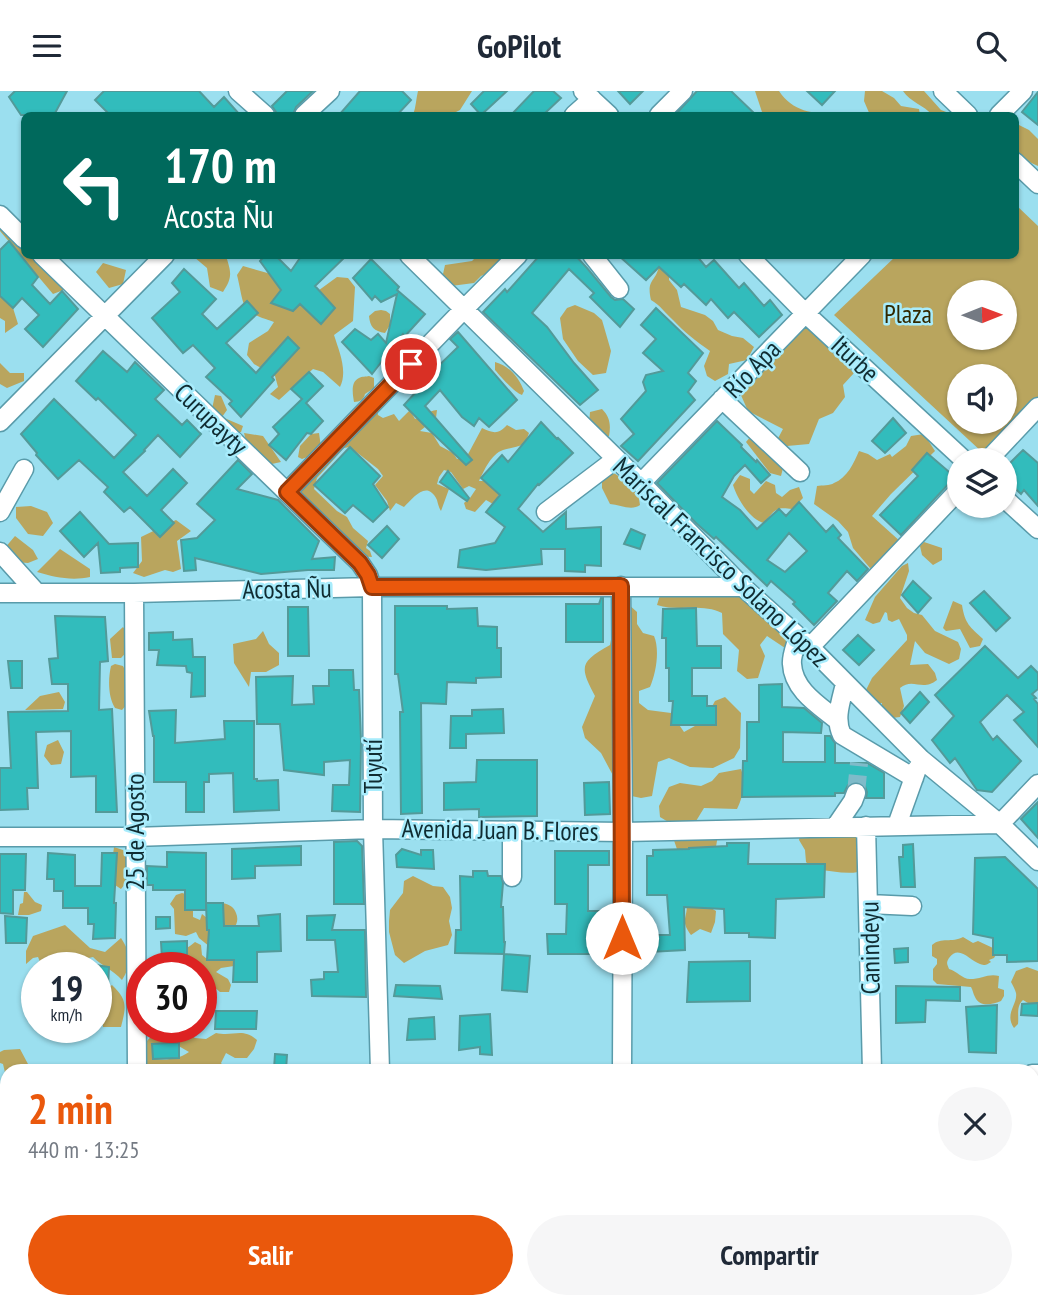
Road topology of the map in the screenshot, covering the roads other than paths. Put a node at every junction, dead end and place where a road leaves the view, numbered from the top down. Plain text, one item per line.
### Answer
1 (238, 91) edge
2 (330, 91) edge
3 (683, 91) edge
4 (943, 91) edge
5 (1023, 91) edge
6 (588, 95) edge
7 (262, 112) edge
8 (307, 112) edge
9 (576, 112) edge
10 (606, 112) edge
11 (662, 112) edge
12 (965, 112) edge
13 (1002, 112) edge
14 (1019, 166) edge
15 (1038, 184) edge
16 (0, 215) edge
17 (21, 236) edge
18 (46, 259) edge
19 (161, 259) edge
20 (413, 259) edge
21 (514, 259) edge
22 (595, 259) edge
23 (752, 259) edge
24 (858, 259) edge
25 (619, 289) dead end
26 (464, 309) junction
27 (805, 313) junction
28 (105, 317) junction
29 (722, 399) junction
30 (1038, 407) edge
31 (0, 422) edge
32 (951, 448) edge
33 (999, 448) edge
34 (616, 459) junction
35 (24, 469) dead end
36 (800, 472) dead end
37 (641, 483) junction
38 (287, 492) junction
39 (947, 502) edge
40 (1017, 510) edge
41 (0, 512) edge
42 (546, 512) dead end
43 (1038, 529) edge
44 (0, 552) edge
45 (0, 577) edge
46 (621, 586) junction
47 (372, 587) junction
48 (743, 587) junction
49 (36, 592) junction
50 (7, 593) edge
51 (134, 593) junction
52 (804, 642) junction
53 (845, 684) junction
54 (837, 720) junction
55 (921, 759) junction
56 (914, 778) junction
57 (1038, 784) edge
58 (856, 793) tunnel mouth
59 (1000, 824) junction
60 (897, 825) junction
61 (836, 826) junction
62 (866, 826) junction
63 (373, 829) junction
64 (512, 831) junction
65 (623, 832) junction
66 (0, 837) edge
67 (134, 837) junction
68 (1038, 862) edge
69 (512, 877) dead end
70 (869, 904) junction
71 (912, 906) dead end
72 (137, 1064) edge
73 (380, 1064) edge
74 (622, 1064) edge
75 (872, 1064) edge

1 - 7 street
2 - 8 street
3 - 11 street
4 - 12 street
5 - 13 street
6 - 9 street
6 - 10 street
14 - 15 street
16 - 17 street
18 - 28 street, Curupayty
19 - 28 street
20 - 26 street, Mariscal Francisco Solano López
21 - 26 street
22 - 25 street
23 - 27 street, Iturbe
24 - 27 street, Río Apa
26 - 34 street, Mariscal Francisco Solano López
26 - 38 street
27 - 29 street, Río Apa
27 - 32 street, Iturbe
28 - 31 street
28 - 38 street, Curupayty
29 - 36 street
29 - 37 street, Río Apa
30 - 33 street
34 - 37 street, Mariscal Francisco Solano López
34 - 42 street
35 - 41 street
37 - 48 street, Mariscal Francisco Solano López
38 - 47 street, Curupayty
39 - 52 street
40 - 43 street
44 - 49 street
45 - 50 street
46 - 47 street, Acosta Ñu
46 - 48 street, Acosta Ñu
46 - 65 street
47 - 51 street, Acosta Ñu
47 - 63 street, Tuyutí
48 - 52 street, Mariscal Francisco Solano López
49 - 50 street, Acosta Ñu
49 - 51 street, Acosta Ñu
51 - 67 street, 25 de Agosto
52 - 53 street, Mariscal Francisco Solano López
52 - 54 street
53 - 54 street
53 - 55 street, Mariscal Francisco Solano López
54 - 56 street
55 - 56 street
55 - 59 street, Mariscal Francisco Solano López
56 - 60 street
57 - 59 street
58 - 61 street
59 - 60 street, Avenida Juan B. Flores
59 - 68 street, Mariscal Francisco Solano López
60 - 62 street, Avenida Juan B. Flores
61 - 62 street, Avenida Juan B. Flores
61 - 65 street, Avenida Juan B. Flores
62 - 70 street, Canindeyu
63 - 64 street, Avenida Juan B. Flores
63 - 67 street, Avenida Juan B. Flores
63 - 73 street, Tuyutí
64 - 65 street, Avenida Juan B. Flores
64 - 69 street
65 - 74 street
66 - 67 street, Avenida Juan B. Flores
67 - 72 street, 25 de Agosto
70 - 71 street
70 - 75 street, Canindeyu

